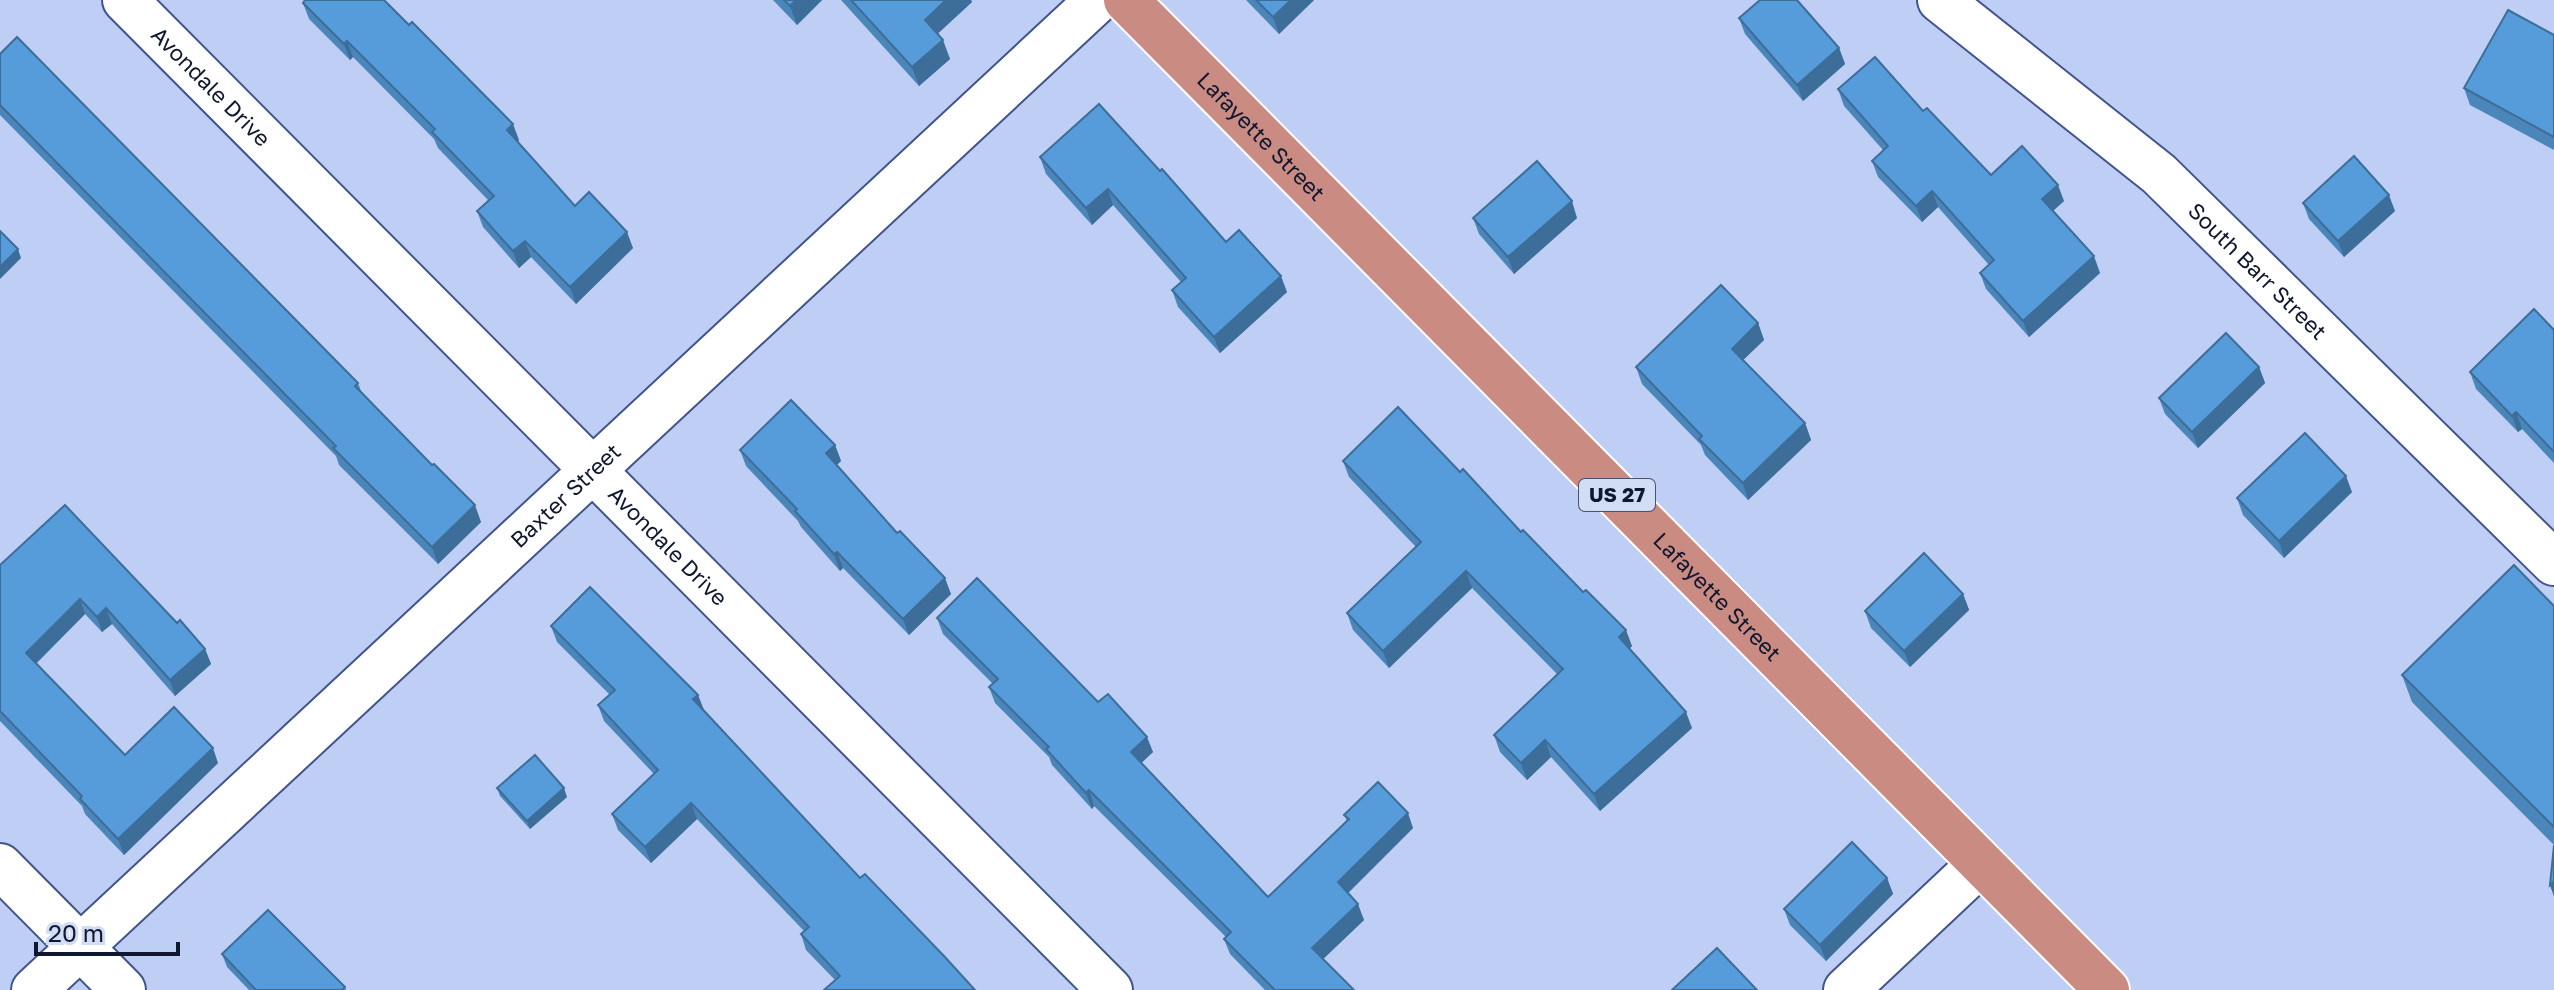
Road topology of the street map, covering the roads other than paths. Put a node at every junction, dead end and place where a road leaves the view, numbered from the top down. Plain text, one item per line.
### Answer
1 (125, 0) edge
2 (1098, 0) edge
3 (1126, 0) edge
4 (1940, 0) edge
5 (592, 471) junction
6 (2554, 563) edge
7 (1981, 863) junction
8 (0, 866) edge
9 (79, 946) junction
10 (34, 990) edge
11 (123, 990) edge
12 (1110, 990) edge
13 (1846, 990) edge
14 (2107, 990) edge

1 - 5 street, Avondale Drive
2 - 5 street, Baxter Street
3 - 7 highway, Lafayette Street / US 27
4 - 6 street, South Barr Street
5 - 9 street, Baxter Street
5 - 12 street, Avondale Drive
7 - 13 street
7 - 14 highway, Lafayette Street / US 27
8 - 9 street
9 - 10 street, Baxter Street
9 - 11 street

